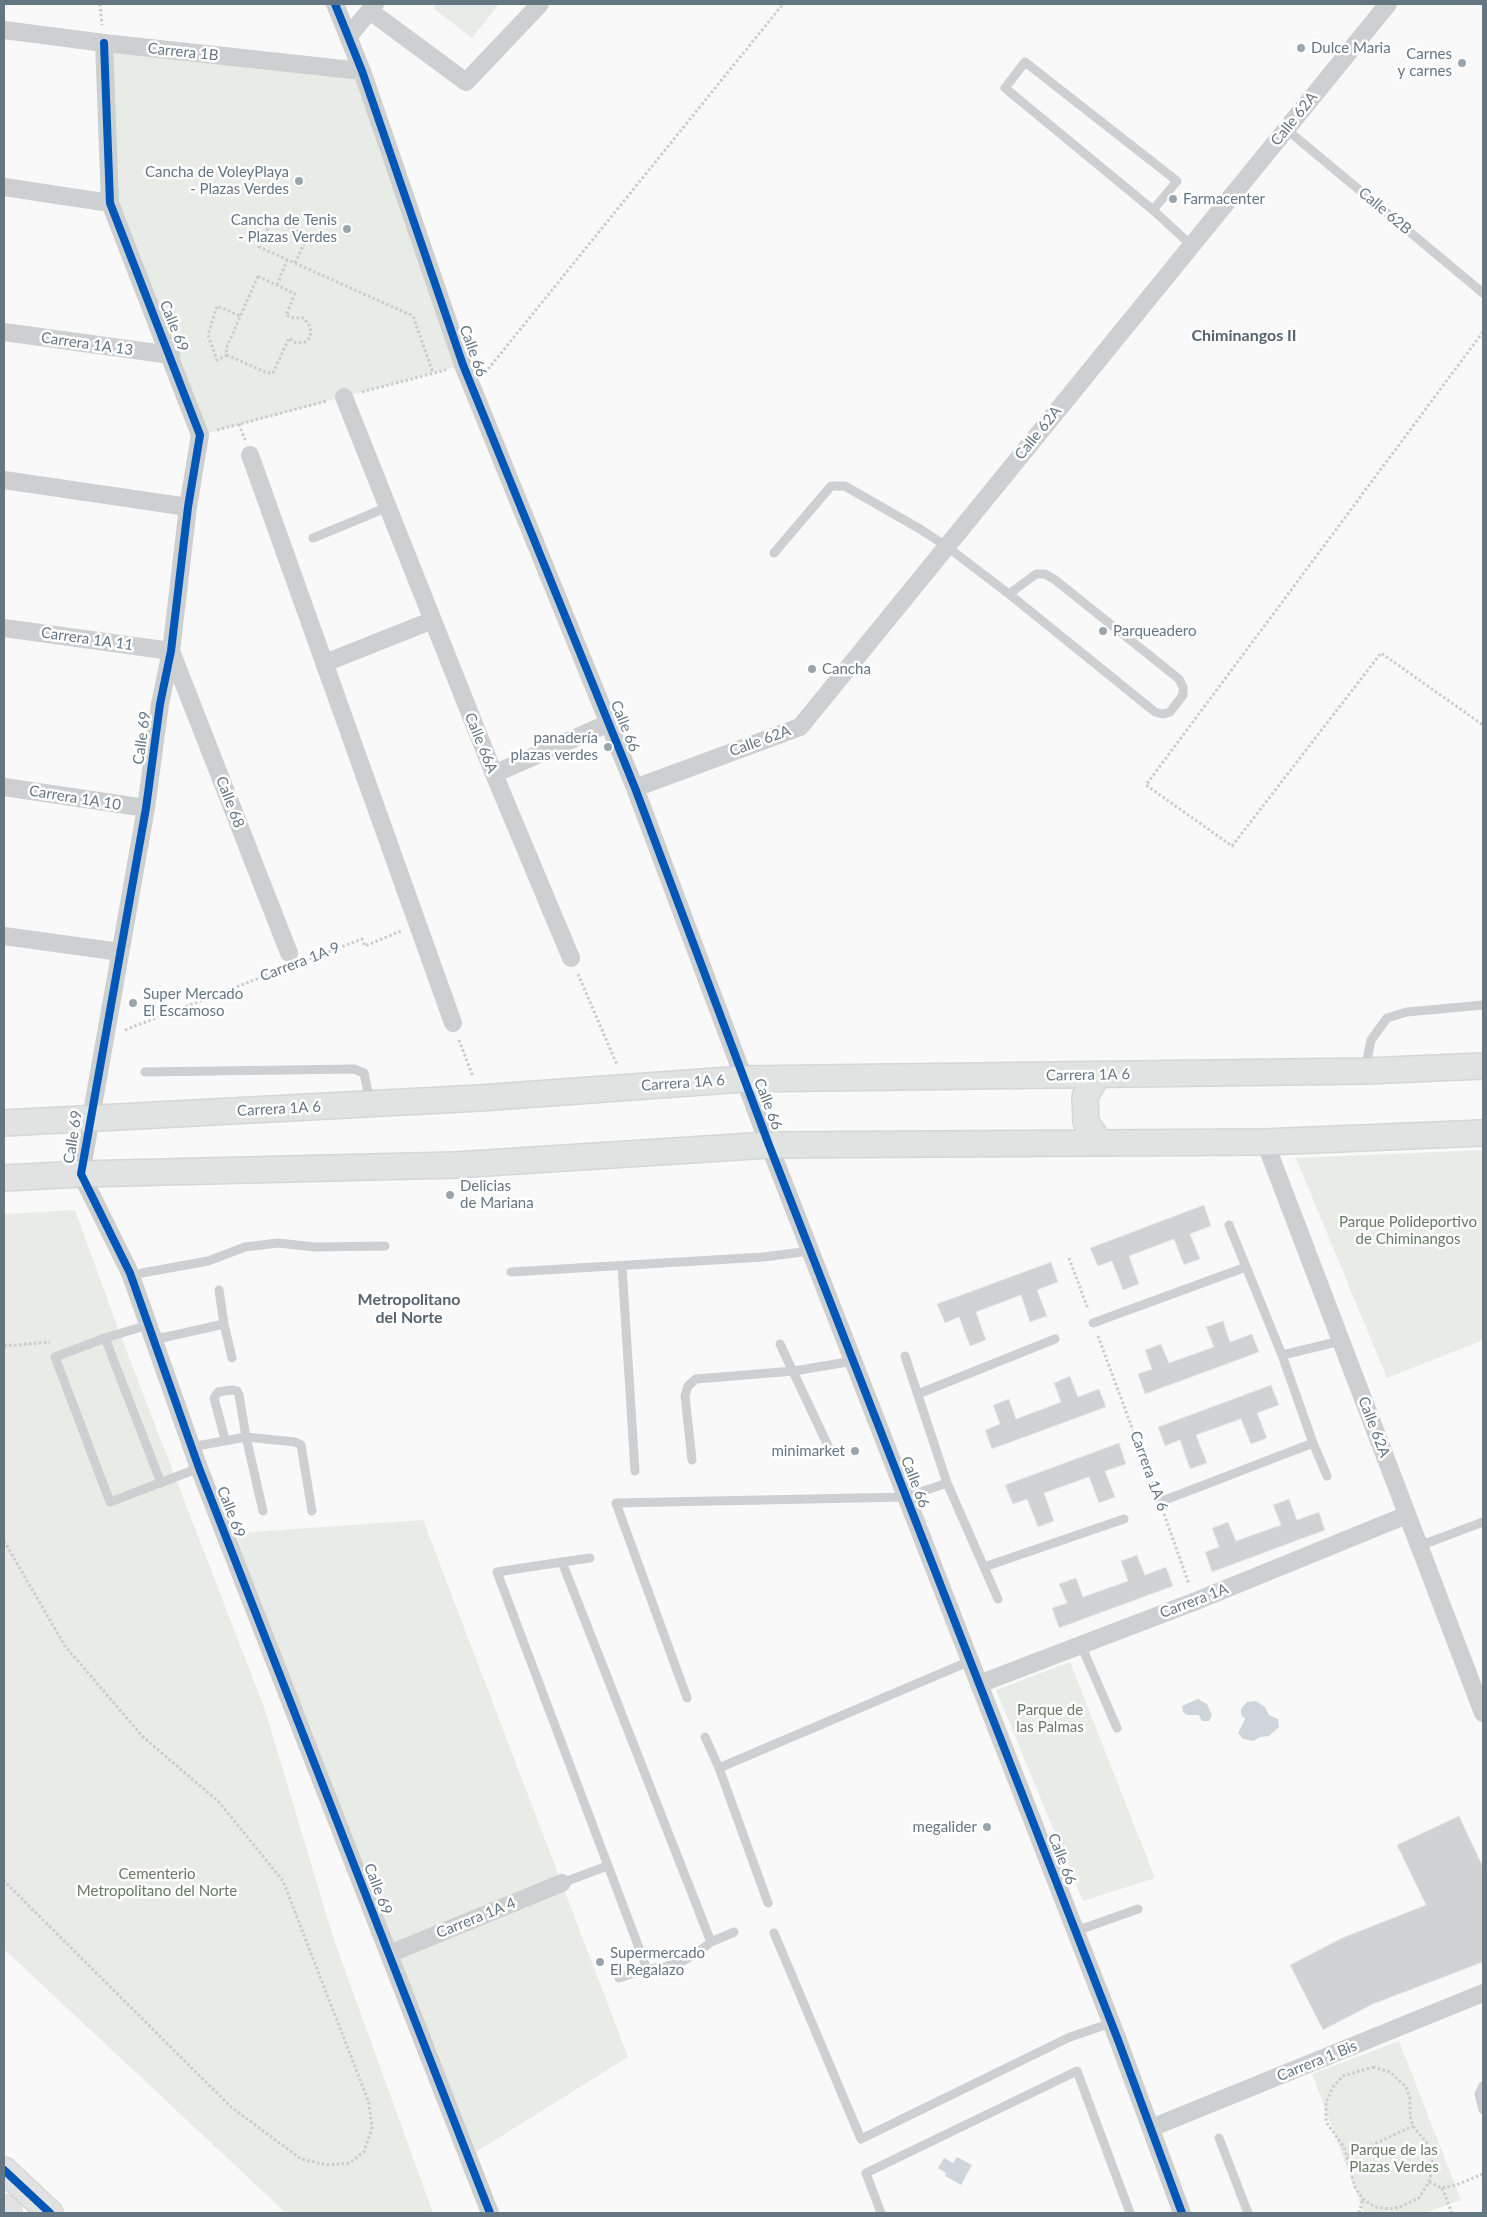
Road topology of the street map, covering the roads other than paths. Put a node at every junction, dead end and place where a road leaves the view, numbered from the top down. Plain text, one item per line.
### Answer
1 (335, 4) edge
2 (540, 4) edge
3 (1388, 4) edge
4 (373, 7) edge
5 (4, 30) edge
6 (348, 37) junction
7 (104, 43) junction
8 (362, 71) junction
9 (1286, 128) junction
10 (4, 187) edge
11 (110, 203) junction
12 (1153, 210) junction
13 (1191, 244) junction
14 (1483, 293) edge
15 (4, 332) edge
16 (171, 355) junction
17 (344, 397) dead end
18 (250, 456) dead end
19 (4, 480) edge
20 (188, 507) junction
21 (388, 507) junction
22 (313, 538) dead end
23 (946, 546) junction
24 (774, 553) dead end
25 (1009, 594) junction
26 (433, 620) junction
27 (4, 628) edge
28 (171, 651) junction
29 (325, 664) junction
30 (190, 700) junction
31 (160, 704) junction
32 (609, 723) junction
33 (494, 774) junction
34 (4, 787) edge
35 (635, 788) junction
36 (146, 808) junction
37 (4, 936) edge
38 (120, 952) junction
39 (570, 958) road end
40 (292, 961) road end
41 (1483, 1005) edge
42 (453, 1023) road end
43 (1483, 1066) edge
44 (1365, 1071) junction
45 (145, 1072) dead end
46 (1097, 1074) junction
47 (744, 1079) junction
48 (370, 1104) junction
49 (89, 1120) junction
50 (4, 1123) edge
51 (1483, 1133) edge
52 (1265, 1142) junction
53 (1100, 1143) junction
54 (769, 1145) junction
55 (81, 1174) junction
56 (4, 1178) edge
57 (1229, 1225) dead end
58 (385, 1246) dead end
59 (810, 1251) junction
60 (622, 1266) junction
61 (1246, 1267) junction
62 (511, 1272) dead end
63 (136, 1273) junction
64 (219, 1290) dead end
65 (1093, 1323) road end
66 (224, 1324) junction
67 (150, 1333) junction
68 (105, 1338) junction
69 (1055, 1338) dead end
70 (1341, 1341) junction
71 (780, 1344) dead end
72 (1282, 1355) junction
73 (906, 1356) dead end
74 (232, 1358) dead end
75 (853, 1361) junction
76 (794, 1371) junction
77 (918, 1394) junction
78 (246, 1437) junction
79 (225, 1439) junction
80 (1313, 1443) junction
81 (191, 1447) junction
82 (830, 1450) dead end
83 (692, 1460) dead end
84 (199, 1468) junction
85 (635, 1472) dead end
86 (1327, 1476) dead end
87 (162, 1483) junction
88 (947, 1483) junction
89 (906, 1497) junction
90 (1160, 1502) road end
91 (263, 1511) dead end
92 (312, 1511) dead end
93 (1407, 1515) junction
94 (1124, 1519) dead end
95 (1483, 1522) edge
96 (1419, 1546) junction
97 (590, 1558) dead end
98 (562, 1562) junction
99 (984, 1567) junction
100 (998, 1599) dead end
101 (1081, 1645) junction
102 (970, 1661) junction
103 (979, 1684) junction
104 (687, 1698) dead end
105 (1483, 1713) edge
106 (1117, 1728) dead end
107 (705, 1737) dead end
108 (720, 1768) junction
109 (607, 1866) junction
110 (562, 1883) joint
111 (768, 1903) dead end
112 (1138, 1909) dead end
113 (1076, 1931) junction
114 (734, 1932) dead end
115 (774, 1933) dead end
116 (711, 1942) junction
117 (389, 1954) junction
118 (646, 1969) junction
119 (619, 1978) dead end
120 (1483, 1993) edge
121 (1111, 2023) junction
122 (1483, 2086) edge
123 (1483, 2110) edge
124 (1151, 2128) junction
125 (1220, 2138) dead end
126 (4, 2170) edge
127 (4, 2209) edge
128 (8, 2213) edge
129 (50, 2213) edge
130 (490, 2213) edge
131 (881, 2213) edge
132 (1130, 2213) edge
133 (1182, 2213) edge
134 (1248, 2213) edge

1 - 6 street, Calle 66
2 - 4 street
3 - 9 street, Calle 62A
4 - 6 street
5 - 7 street, Carrera 1B
6 - 8 street, Calle 66
7 - 8 street, Carrera 1B
7 - 11 street, Calle 69
8 - 32 street, Calle 66
9 - 13 street, Calle 62A
9 - 14 lane, Calle 62B
10 - 11 street
11 - 16 street, Calle 69
12 - 12 lane
12 - 13 lane
13 - 23 street, Calle 62A
15 - 16 street, Carrera 1A 13
16 - 20 street, Calle 69
17 - 21 street, Calle 66A
18 - 29 street
19 - 20 street
20 - 28 street, Calle 69
21 - 22 lane
21 - 26 street, Calle 66A
23 - 24 lane
23 - 25 lane
23 - 35 street, Calle 62A
25 - 25 lane
26 - 29 street
26 - 33 street, Calle 66A
27 - 28 street, Carrera 1A 11
28 - 30 street, Calle 68
28 - 31 street, Calle 69
29 - 42 street
30 - 31 street
30 - 40 street, Calle 68
31 - 36 street, Calle 69
32 - 33 street
32 - 35 street, Calle 66
33 - 39 street, Calle 66A
34 - 36 street, Carrera 1A 10
35 - 47 street, Calle 66
36 - 38 street, Calle 69
37 - 38 street
38 - 49 street, Calle 69
41 - 44 lane
43 - 44 street, Carrera 1A 6
44 - 46 street, Carrera 1A 6
45 - 48 lane
46 - 47 street, Carrera 1A 6
46 - 53 street
47 - 48 street, Carrera 1A 6
47 - 54 street, Calle 66
48 - 49 street, Carrera 1A 6
49 - 50 street, Carrera 1A 6
49 - 55 street, Calle 69
51 - 52 street
52 - 53 street
52 - 70 street, Calle 62A
53 - 54 street
54 - 55 street
54 - 59 street, Calle 66
55 - 56 street
55 - 63 street, Calle 69
57 - 61 lane
58 - 63 lane
59 - 60 lane
59 - 75 street, Calle 66
60 - 62 lane
60 - 85 lane
61 - 65 lane
61 - 72 lane
63 - 67 street, Calle 69
64 - 66 lane
66 - 67 lane
66 - 74 lane
67 - 68 lane
67 - 81 street, Calle 69
68 - 87 lane
68 - 87 lane
69 - 77 lane
70 - 72 lane
70 - 93 street, Calle 62A
71 - 76 lane
72 - 80 lane
73 - 77 lane
75 - 76 lane
75 - 89 street, Calle 66
76 - 82 lane
76 - 83 lane
77 - 88 lane
78 - 79 lane
78 - 79 lane
78 - 91 lane
78 - 92 lane
79 - 81 lane
80 - 86 lane
80 - 90 lane
81 - 84 street, Calle 69
84 - 87 lane
84 - 117 street, Calle 69
88 - 89 lane
88 - 99 lane
89 - 102 street, Calle 66
89 - 104 lane
93 - 96 street, Calle 62A
93 - 101 street, Carrera 1A
94 - 99 lane
95 - 96 lane
96 - 105 street, Calle 62A
97 - 98 lane
98 - 109 lane
98 - 116 lane
99 - 100 lane
101 - 103 street, Carrera 1A
101 - 106 lane
102 - 103 street, Calle 66
102 - 108 lane
103 - 113 street, Calle 66
107 - 108 lane
108 - 111 lane
109 - 110 lane
109 - 118 lane
110 - 117 street, Carrera 1A 4
112 - 113 lane
113 - 121 street, Calle 66
114 - 116 lane
115 - 121 lane
116 - 118 lane
117 - 130 street, Calle 69
118 - 119 lane
120 - 124 street, Carrera 1 Bis
121 - 124 street, Calle 66
122 - 123 lane
124 - 133 street, Calle 66
125 - 134 lane
126 - 129 street
127 - 128 highway
131 - 132 lane

